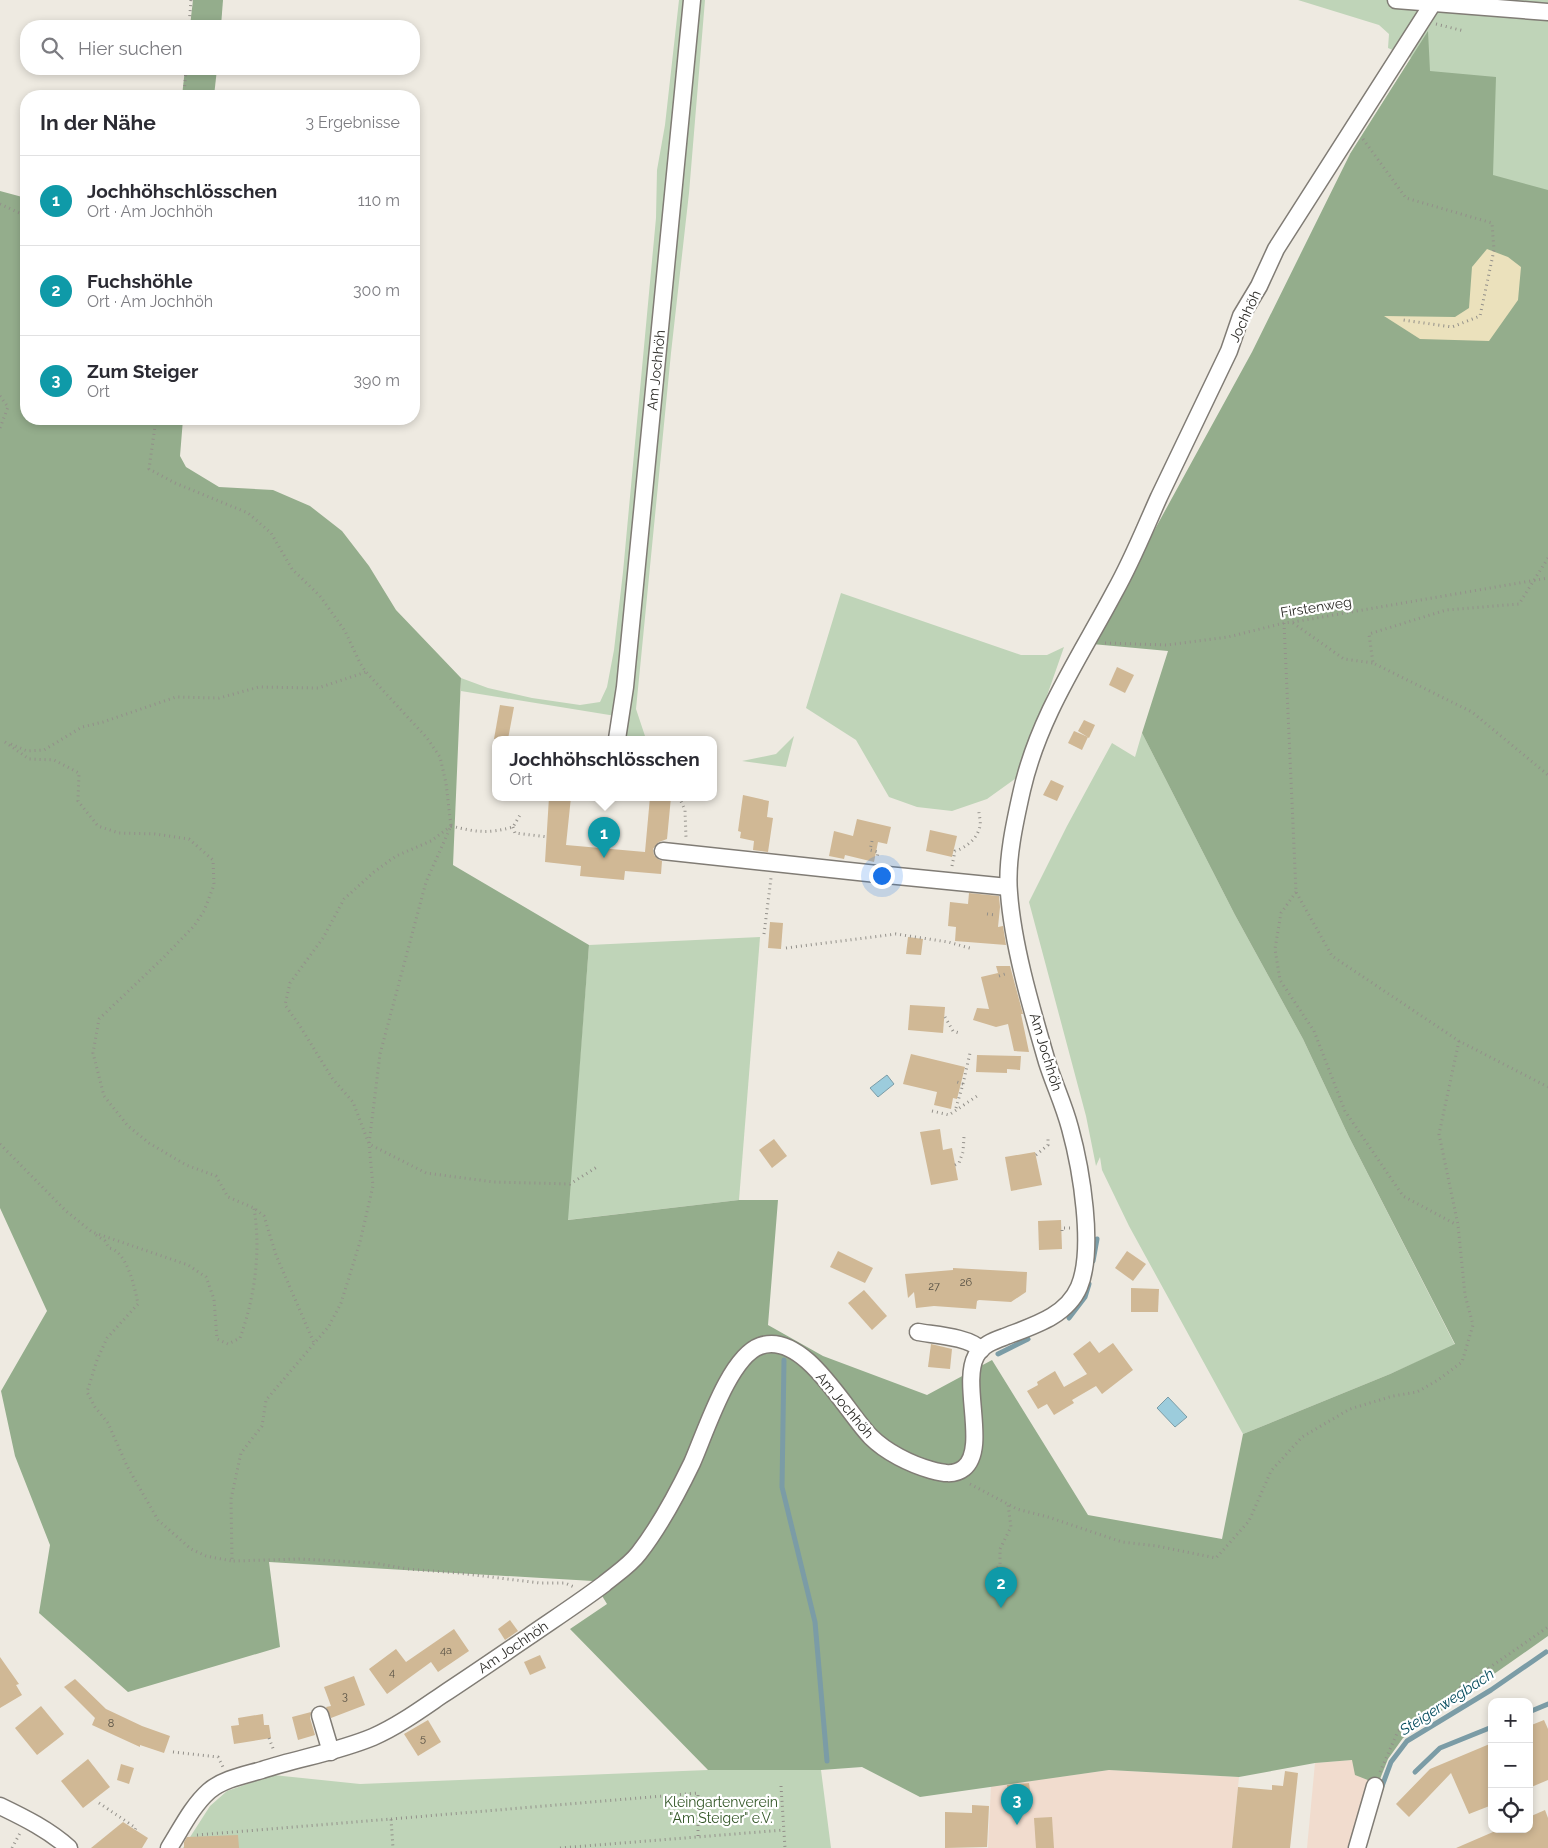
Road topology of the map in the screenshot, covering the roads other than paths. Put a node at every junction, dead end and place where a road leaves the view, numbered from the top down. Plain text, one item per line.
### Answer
1 (692, 0) edge
2 (1396, 0) edge
3 (1434, 2) edge
4 (1548, 12) edge
5 (1085, 644) joint
6 (617, 736) edge
7 (663, 850) dead end
8 (1008, 887) junction
9 (918, 1332) dead end
10 (981, 1350) junction
11 (320, 1715) dead end
12 (331, 1752) junction
13 (1375, 1786) road end
14 (0, 1806) edge
15 (69, 1848) edge
16 (169, 1848) edge
17 (1356, 1848) edge

1 - 6 street, Am Jochhöh
2 - 3 street
3 - 4 street
3 - 5 street, Jochhöh
5 - 8 street, Am Jochhöh
7 - 8 street
8 - 10 street, Am Jochhöh
9 - 10 street
10 - 12 street, Am Jochhöh
11 - 12 street
12 - 16 street, Am Jochhöh
13 - 17 street
14 - 15 street

